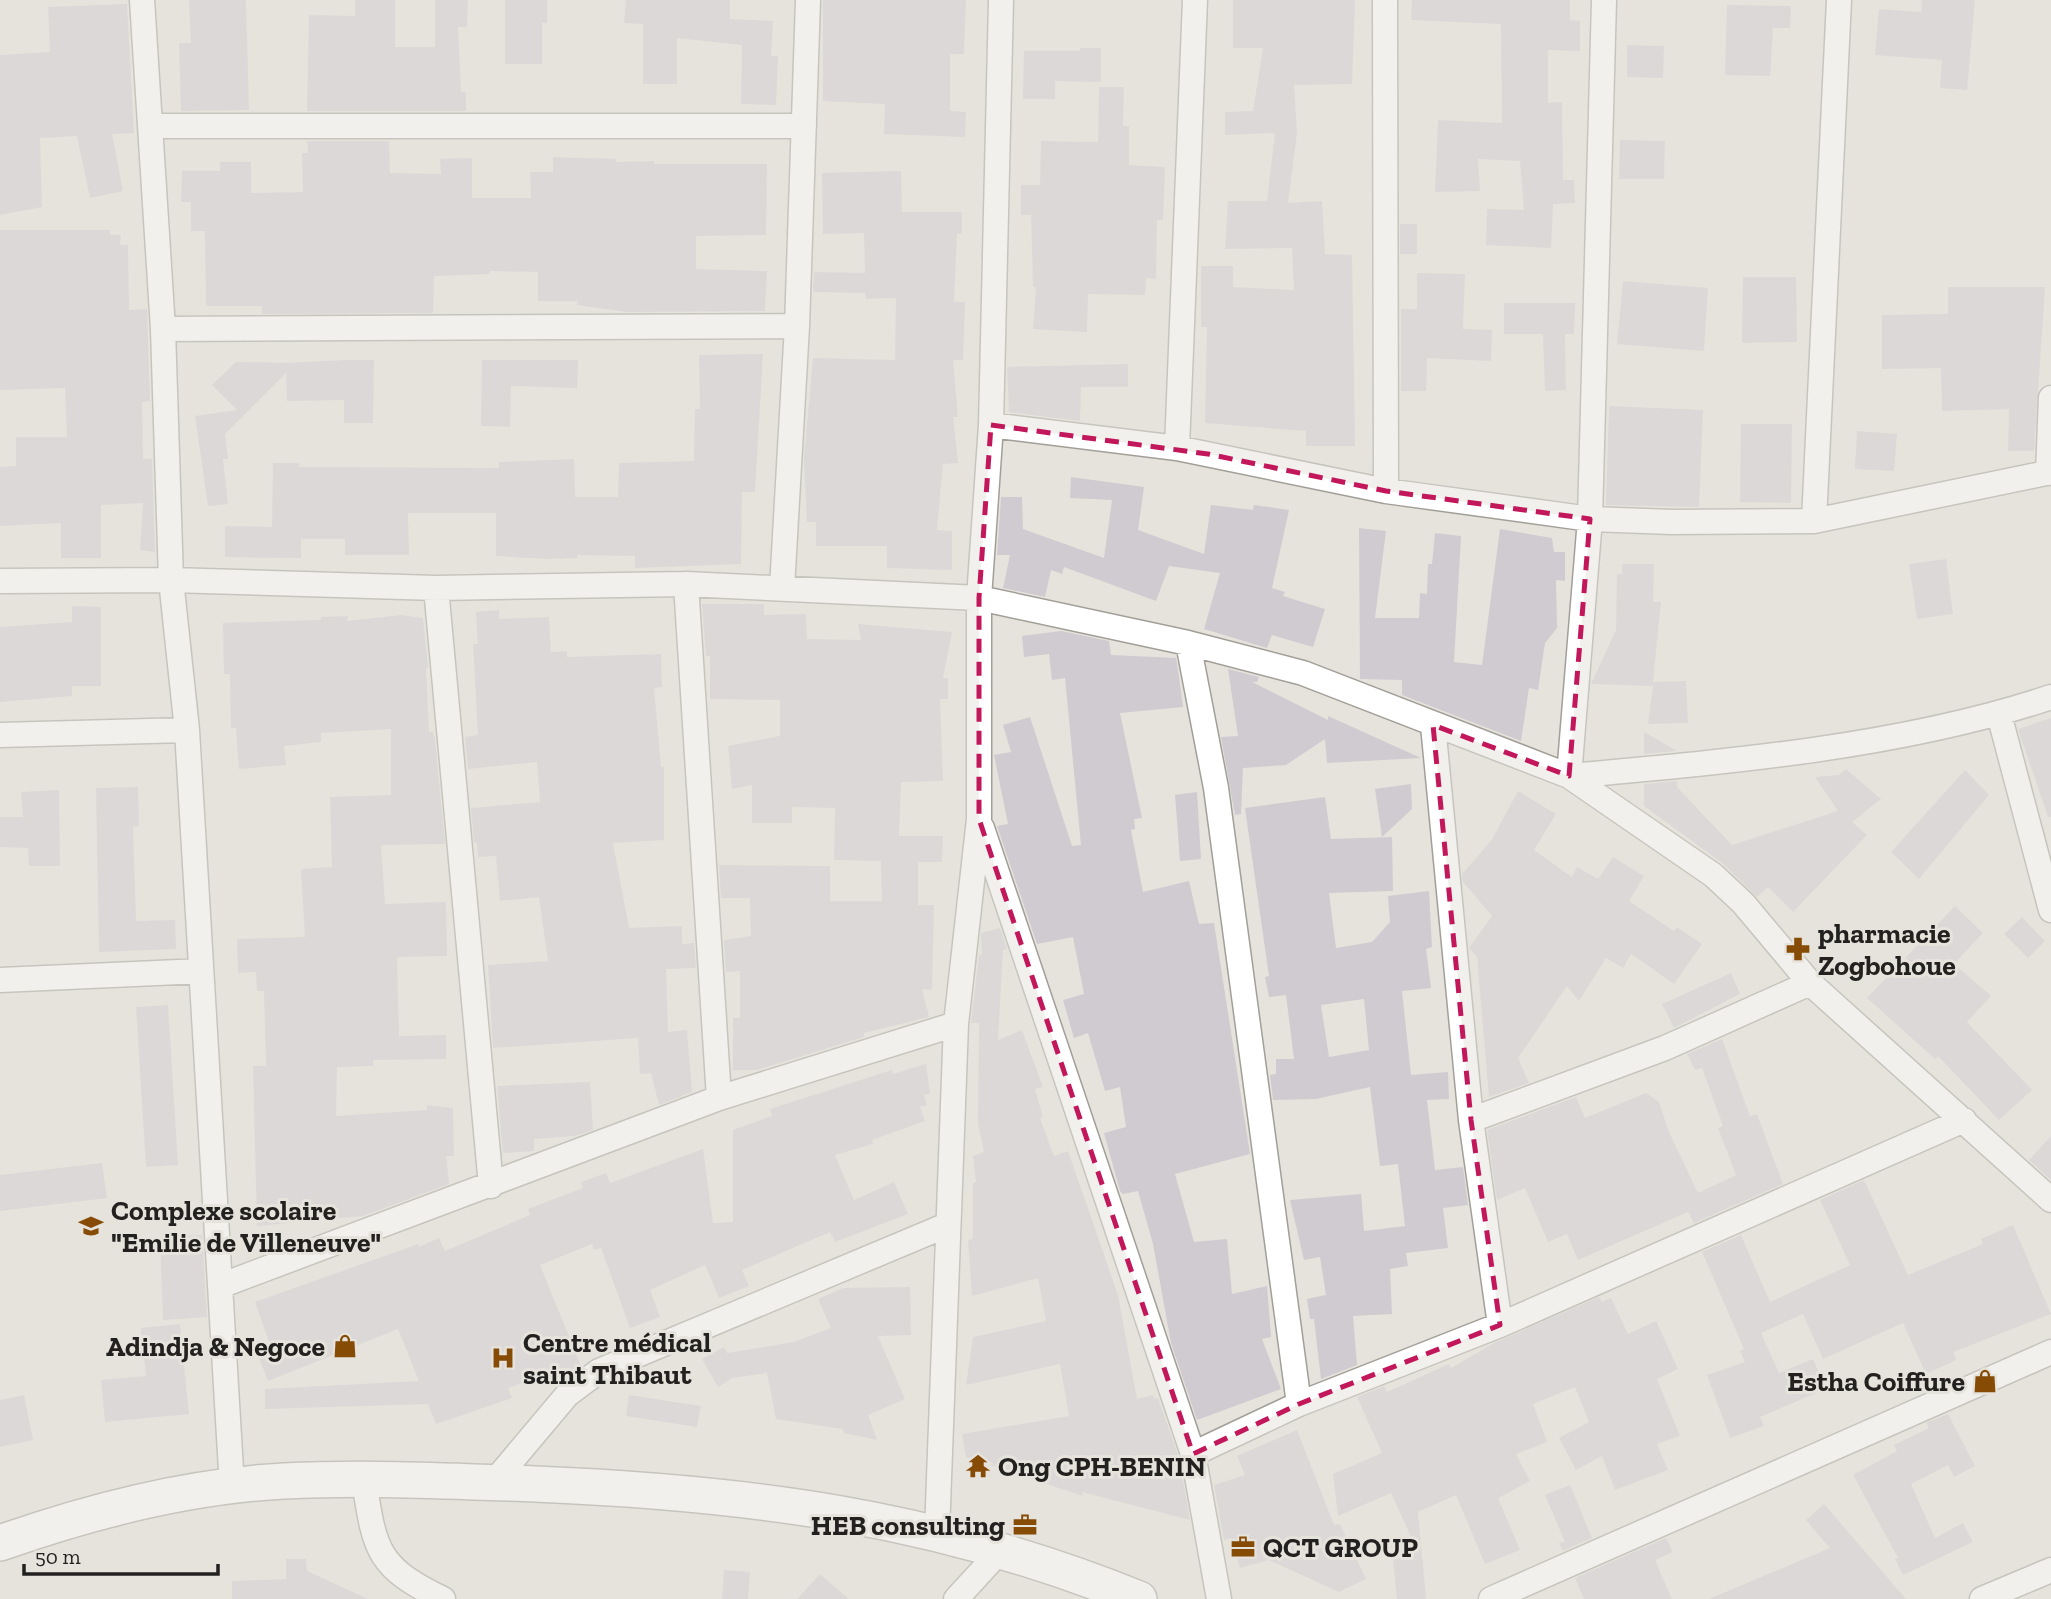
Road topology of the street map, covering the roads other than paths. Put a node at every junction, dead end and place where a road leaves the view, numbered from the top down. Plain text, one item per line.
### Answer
1 (142, 0) edge
2 (808, 0) edge
3 (1001, 0) edge
4 (1195, 0) edge
5 (1385, 0) edge
6 (1604, 0) edge
7 (1839, 0) edge
8 (151, 126) junction
9 (804, 126) junction
10 (797, 326) junction
11 (163, 329) junction
12 (2051, 398) edge
13 (991, 425) junction
14 (1177, 447) junction
15 (2049, 473) edge
16 (1386, 491) junction
17 (1590, 519) junction
18 (1814, 521) junction
19 (171, 580) junction
20 (0, 581) edge
21 (686, 584) junction
22 (436, 588) junction
23 (782, 588) junction
24 (979, 598) junction
25 (1188, 643) junction
26 (2051, 697) edge
27 (1999, 714) junction
28 (1433, 725) junction
29 (187, 730) junction
30 (0, 735) edge
31 (1569, 776) junction
32 (979, 819) junction
33 (2051, 910) edge
34 (201, 971) junction
35 (0, 981) edge
36 (1810, 983) junction
37 (956, 1024) junction
38 (719, 1098) junction
39 (1964, 1119) junction
40 (1471, 1120) junction
41 (491, 1186) junction
42 (2051, 1200) edge
43 (947, 1225) junction
44 (220, 1286) junction
45 (1500, 1325) junction
46 (2051, 1352) edge
47 (1299, 1404) junction
48 (1193, 1454) junction
49 (364, 1481) junction
50 (493, 1483) junction
51 (232, 1487) junction
52 (937, 1532) junction
53 (0, 1543) edge
54 (1000, 1551) junction
55 (2051, 1570) edge
56 (1101, 1591) edge
57 (443, 1599) edge
58 (956, 1599) edge
59 (1139, 1599) edge
60 (1219, 1599) edge
61 (1491, 1599) edge
62 (1982, 1599) edge

1 - 8 street
2 - 9 street
3 - 13 street
4 - 14 street
5 - 16 street
6 - 17 street
7 - 18 street
8 - 9 street
8 - 11 street
9 - 10 street
10 - 11 street
10 - 23 street
11 - 19 street
12 - 15 street
13 - 14 street
13 - 24 street
14 - 16 street
15 - 18 street
16 - 17 street
17 - 18 street
17 - 31 street
19 - 20 street
19 - 22 street
19 - 29 street
21 - 22 street
21 - 23 street
21 - 38 street
22 - 41 street
23 - 24 street
24 - 25 street
24 - 32 street
25 - 28 street
25 - 47 street
26 - 27 street
27 - 31 street
27 - 33 street
28 - 31 street
28 - 40 street
29 - 30 street
29 - 34 street
31 - 36 street
32 - 37 street
32 - 48 street
34 - 35 street
34 - 44 street
36 - 39 street
36 - 40 street
37 - 38 street
37 - 43 street
38 - 41 street
39 - 42 street
39 - 45 street
40 - 45 street
41 - 44 street
43 - 50 street
43 - 52 street
44 - 51 street
45 - 47 street
46 - 61 street
47 - 48 street
48 - 60 street
49 - 50 street
49 - 51 street
49 - 57 street
50 - 52 street
51 - 53 street
52 - 54 street
54 - 56 street
54 - 58 street
55 - 62 street
56 - 59 street

